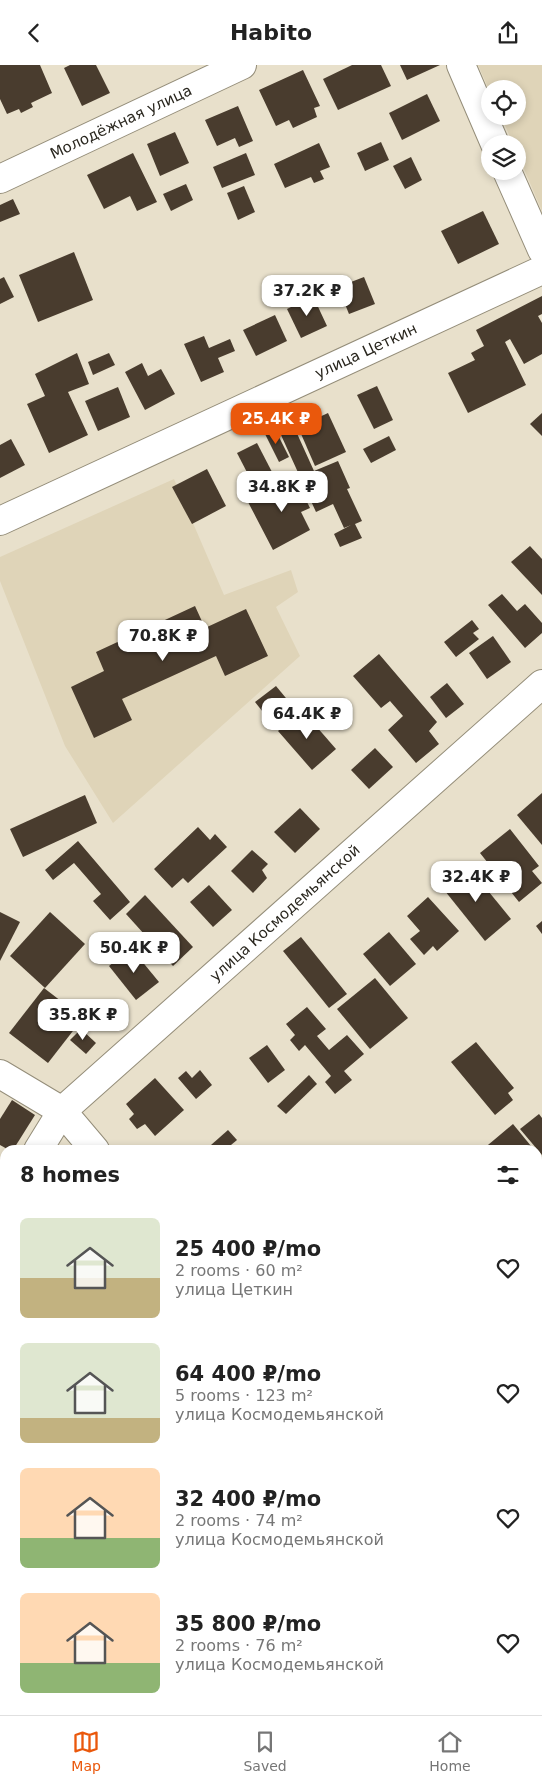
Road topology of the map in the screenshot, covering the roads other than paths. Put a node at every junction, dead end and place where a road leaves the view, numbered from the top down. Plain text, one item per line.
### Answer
1 (242, 65) edge
2 (461, 65) edge
3 (491, 135) edge
4 (0, 179) edge
5 (512, 180) edge
6 (542, 249) edge
7 (542, 270) edge
8 (0, 521) edge
9 (542, 684) edge
10 (0, 1074) edge
11 (62, 1111) junction
12 (41, 1145) edge
13 (91, 1145) edge

1 - 4 street, Молодёжная улица
2 - 3 street
5 - 6 street
7 - 8 street, улица Цеткин
9 - 11 street, улица Космодемьянской
10 - 11 street
11 - 12 street, улица Космодемьянской
11 - 13 street

